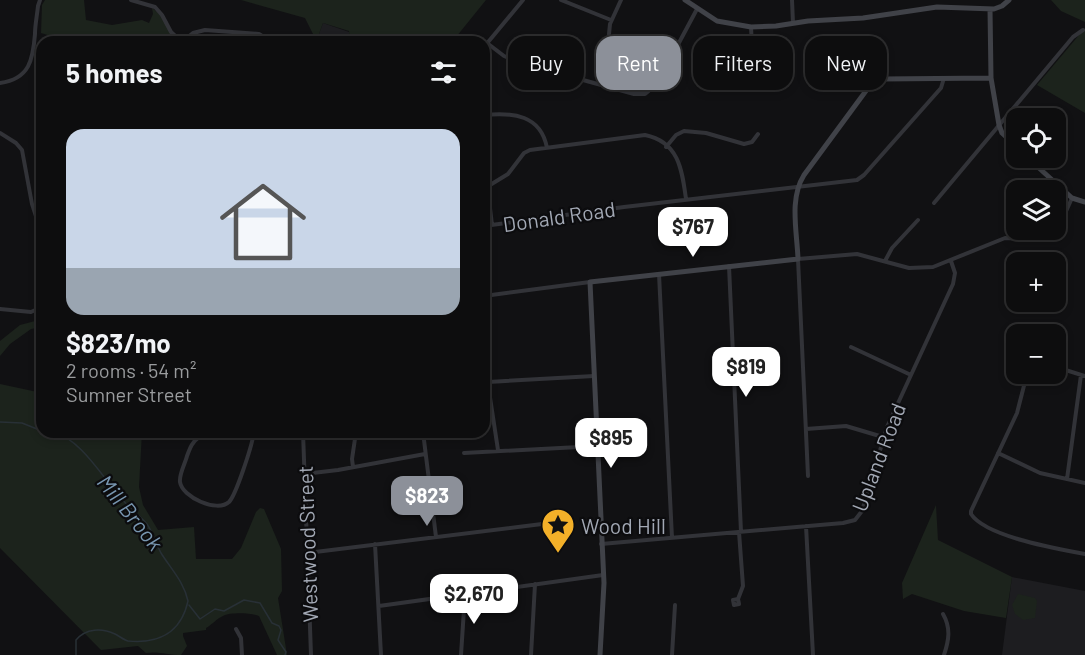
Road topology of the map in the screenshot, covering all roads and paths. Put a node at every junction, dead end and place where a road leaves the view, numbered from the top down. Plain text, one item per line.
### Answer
1 (40, 0) edge
2 (131, 0) edge
3 (522, 0) edge
4 (561, 0) edge
5 (621, 0) edge
6 (685, 0) edge
7 (792, 0) edge
8 (1009, 0) edge
9 (697, 9) junction
10 (990, 9) junction
11 (611, 20) junction
12 (793, 23) junction
13 (751, 27) junction
14 (1083, 30) dead end
15 (609, 34) dead end
16 (175, 36) edge
17 (190, 36) edge
18 (263, 36) edge
19 (751, 36) edge
20 (490, 40) edge
21 (490, 47) edge
22 (944, 78) junction
23 (991, 78) junction
24 (0, 83) edge
25 (490, 115) edge
26 (999, 126) junction
27 (0, 133) edge
28 (758, 134) dead end
29 (1006, 138) edge
30 (666, 147) junction
31 (547, 148) junction
32 (1039, 168) edge
33 (490, 185) edge
34 (797, 187) junction
35 (1072, 198) junction
36 (686, 199) junction
37 (1085, 202) edge
38 (934, 203) dead end
39 (490, 208) edge
40 (36, 216) edge
41 (918, 220) dead end
42 (492, 225) joint
43 (798, 259) junction
44 (885, 261) junction
45 (951, 261) junction
46 (729, 265) junction
47 (659, 274) junction
48 (590, 282) junction
49 (490, 295) edge
50 (0, 309) edge
51 (36, 310) edge
52 (851, 347) dead end
53 (1066, 370) edge
54 (911, 375) junction
55 (1083, 375) edge
56 (595, 376) junction
57 (490, 382) edge
58 (1024, 384) edge
59 (490, 396) edge
60 (806, 429) junction
61 (883, 436) junction
62 (200, 438) edge
63 (253, 438) edge
64 (302, 438) edge
65 (355, 438) edge
66 (424, 438) edge
67 (598, 446) junction
68 (498, 450) junction
69 (464, 453) dead end
70 (998, 453) junction
71 (425, 454) junction
72 (353, 467) junction
73 (304, 474) junction
74 (808, 476) dead end
75 (1067, 479) junction
76 (1085, 483) edge
77 (550, 523) dead end
78 (806, 526) junction
79 (740, 532) junction
80 (436, 537) junction
81 (672, 538) junction
82 (375, 544) junction
83 (601, 544) junction
84 (307, 553) junction
85 (1085, 554) edge
86 (604, 575) junction
87 (535, 584) junction
88 (465, 594) junction
89 (738, 599) dead end
90 (675, 605) dead end
91 (379, 606) junction
92 (943, 614) dead end
93 (236, 629) dead end
94 (242, 655) edge
95 (311, 655) edge
96 (381, 655) edge
97 (461, 655) edge
98 (531, 655) edge
99 (600, 655) edge
100 (672, 655) edge
101 (813, 655) edge
102 (944, 655) edge

1 - 24 street
2 - 16 street
3 - 20 street
4 - 11 street
5 - 11 street
6 - 9 street
7 - 12 street
8 - 10 street
9 - 13 street
9 - 21 street
10 - 12 street
10 - 23 street
11 - 15 street
12 - 13 street
13 - 19 street
14 - 26 street
17 - 18 street
22 - 23 street
22 - 34 street, Donald Road
22 - 34 street
23 - 26 street
25 - 31 street
26 - 29 street
26 - 38 street
27 - 40 street
28 - 30 street
30 - 31 street
30 - 36 street
31 - 33 street
32 - 35 street
34 - 36 street, Donald Road
34 - 43 street
35 - 37 street
35 - 45 street
36 - 42 street, Donald Road
39 - 42 street
41 - 44 street
43 - 44 street
43 - 46 street
43 - 60 street
44 - 45 street
45 - 54 street, Upland Road
46 - 47 street
46 - 79 street
47 - 48 street
47 - 81 street
48 - 49 street
48 - 56 street
50 - 51 street
52 - 54 street
53 - 55 street
54 - 61 street, Upland Road
55 - 75 street
56 - 57 street
56 - 67 street
58 - 70 street
59 - 68 street
60 - 61 street
60 - 74 street
61 - 78 street, Upland Road
62 - 63 street
64 - 73 street, Westwood Street
65 - 72 street
66 - 71 street
67 - 68 street
67 - 83 street
68 - 69 street
70 - 75 street
70 - 85 street
71 - 72 street
71 - 80 street
72 - 73 street
73 - 84 street, Westwood Street
75 - 76 street
77 - 80 street
78 - 79 street, Upland Road
78 - 101 street
79 - 81 street, Upland Road
79 - 89 street
80 - 82 street
81 - 83 street, Upland Road
82 - 84 street
82 - 91 street
83 - 86 street
84 - 95 street, Westwood Street
86 - 87 street
86 - 99 street
87 - 88 street
87 - 98 street
88 - 91 street
88 - 97 street
90 - 100 street
91 - 96 street
92 - 102 street
93 - 94 street

